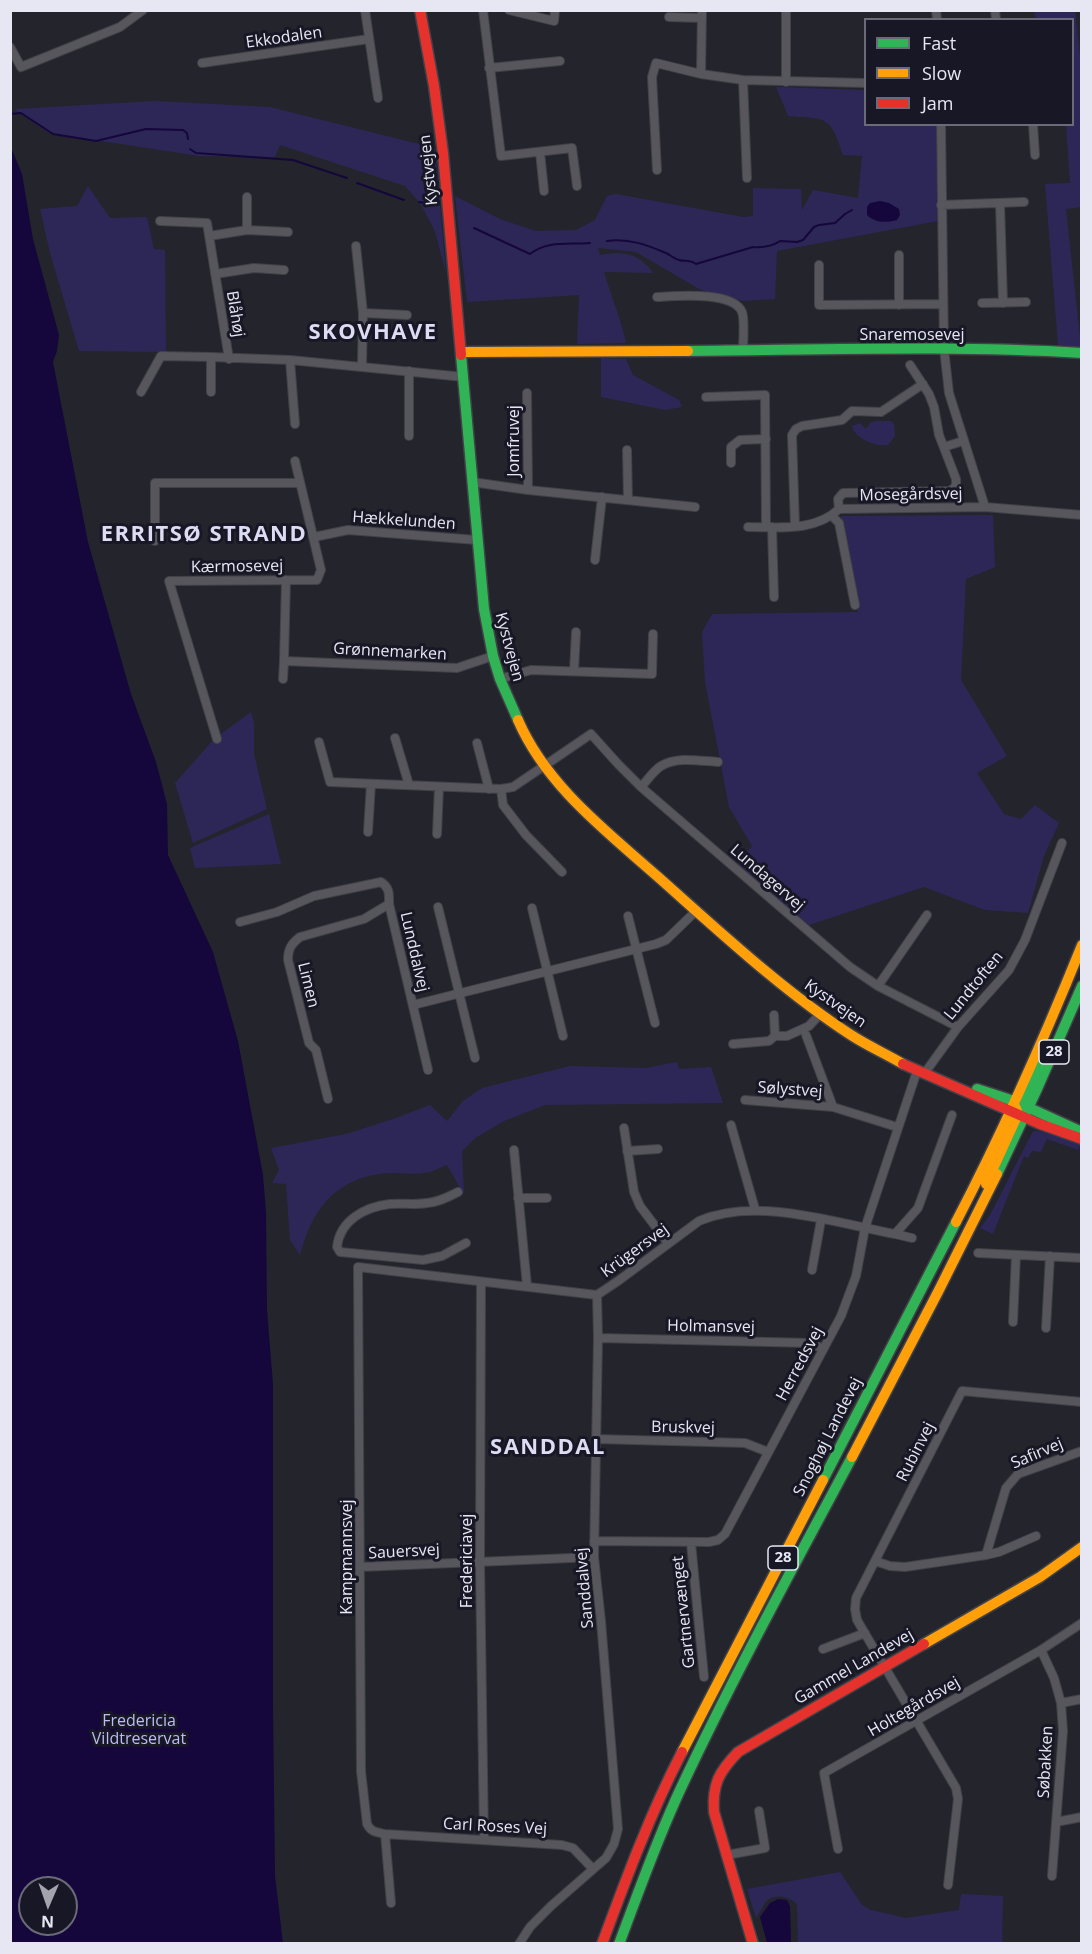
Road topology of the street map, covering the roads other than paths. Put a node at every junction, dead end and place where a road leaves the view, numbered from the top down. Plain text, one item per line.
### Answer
1 (143, 10) edge
2 (365, 10) edge
3 (420, 10) edge
4 (483, 10) edge
5 (509, 10) edge
6 (555, 10) edge
7 (786, 10) edge
8 (702, 14) edge
9 (669, 17) dead end
10 (369, 39) junction
11 (10, 46) edge
12 (560, 61) dead end
13 (202, 63) dead end
14 (489, 68) junction
15 (701, 74) junction
16 (743, 80) junction
17 (786, 82) junction
18 (864, 83) edge
19 (378, 98) dead end
20 (941, 126) edge
21 (1034, 126) edge
22 (540, 152) junction
23 (1035, 155) dead end
24 (657, 170) dead end
25 (747, 178) dead end
26 (577, 186) dead end
27 (544, 191) dead end
28 (247, 197) dead end
29 (1024, 202) dead end
30 (1000, 203) junction
31 (941, 204) junction
32 (160, 221) dead end
33 (247, 230) junction
34 (288, 232) dead end
35 (209, 236) junction
36 (356, 246) dead end
37 (899, 255) dead end
38 (819, 265) dead end
39 (284, 270) dead end
40 (215, 274) junction
41 (657, 297) dead end
42 (1026, 302) dead end
43 (982, 303) dead end
44 (1003, 303) junction
45 (944, 304) junction
46 (899, 305) junction
47 (363, 313) junction
48 (406, 315) dead end
49 (944, 349) junction
50 (743, 350) junction
51 (462, 352) junction
52 (1082, 353) edge
53 (211, 357) junction
54 (229, 358) junction
55 (290, 360) junction
56 (910, 365) dead end
57 (362, 366) junction
58 (409, 371) junction
59 (464, 377) junction
60 (923, 384) junction
61 (141, 392) dead end
62 (210, 392) dead end
63 (527, 393) dead end
64 (706, 397) dead end
65 (295, 424) dead end
66 (409, 436) dead end
67 (766, 439) junction
68 (963, 441) junction
69 (944, 447) junction
70 (627, 450) dead end
71 (295, 461) dead end
72 (732, 463) dead end
73 (472, 482) junction
74 (300, 483) junction
75 (528, 490) junction
76 (602, 497) junction
77 (628, 500) junction
78 (695, 507) dead end
79 (985, 507) junction
80 (838, 509) junction
81 (1082, 515) edge
82 (832, 516) junction
83 (795, 526) junction
84 (748, 527) dead end
85 (769, 527) junction
86 (314, 537) junction
87 (477, 540) junction
88 (155, 541) dead end
89 (595, 560) dead end
90 (286, 580) junction
91 (774, 597) dead end
92 (855, 605) dead end
93 (576, 632) dead end
94 (653, 634) dead end
95 (493, 656) junction
96 (284, 661) junction
97 (574, 671) junction
98 (283, 679) dead end
99 (500, 679) junction
100 (396, 738) dead end
101 (217, 739) dead end
102 (319, 742) dead end
103 (477, 743) dead end
104 (718, 762) dead end
105 (544, 765) junction
106 (370, 784) junction
107 (409, 785) junction
108 (439, 787) junction
109 (641, 788) junction
110 (489, 789) junction
111 (501, 789) junction
112 (368, 832) dead end
113 (436, 834) dead end
114 (1062, 843) dead end
115 (562, 872) dead end
116 (388, 904) junction
117 (438, 907) dead end
118 (532, 908) dead end
119 (696, 911) junction
120 (927, 915) dead end
121 (628, 916) dead end
122 (240, 922) dead end
123 (1082, 945) edge
124 (636, 949) junction
125 (547, 972) junction
126 (878, 986) junction
127 (1082, 986) edge
128 (459, 994) junction
129 (413, 1005) junction
130 (819, 1014) junction
131 (774, 1016) dead end
132 (655, 1023) dead end
133 (958, 1028) junction
134 (806, 1035) dead end
135 (563, 1036) dead end
136 (775, 1036) junction
137 (733, 1044) dead end
138 (475, 1058) dead end
139 (428, 1070) dead end
140 (920, 1072) junction
141 (328, 1099) dead end
142 (745, 1101) dead end
143 (833, 1107) junction
144 (1019, 1109) junction
145 (952, 1115) dead end
146 (731, 1125) dead end
147 (897, 1127) junction
148 (624, 1128) dead end
149 (1082, 1132) edge
150 (1082, 1139) edge
151 (658, 1149) dead end
152 (514, 1150) dead end
153 (627, 1151) junction
154 (458, 1192) dead end
155 (518, 1198) junction
156 (547, 1198) dead end
157 (755, 1209) junction
158 (821, 1220) junction
159 (865, 1228) junction
160 (894, 1234) junction
161 (912, 1238) dead end
162 (466, 1243) dead end
163 (668, 1243) junction
164 (978, 1253) dead end
165 (1016, 1255) junction
166 (1050, 1257) junction
167 (1082, 1258) edge
168 (423, 1260) junction
169 (358, 1267) joint
170 (812, 1270) dead end
171 (425, 1275) junction
172 (481, 1282) junction
173 (527, 1286) junction
174 (597, 1294) junction
175 (1013, 1322) dead end
176 (1046, 1328) dead end
177 (598, 1338) junction
178 (823, 1348) junction
179 (1082, 1402) edge
180 (596, 1439) junction
181 (1082, 1451) edge
182 (768, 1452) junction
183 (1036, 1536) dead end
184 (594, 1541) junction
185 (691, 1543) junction
186 (1082, 1547) edge
187 (986, 1556) junction
188 (594, 1557) junction
189 (875, 1561) junction
190 (480, 1562) junction
191 (360, 1568) junction
192 (1082, 1623) edge
193 (865, 1633) junction
194 (823, 1649) dead end
195 (1041, 1650) junction
196 (885, 1666) junction
197 (704, 1677) dead end
198 (1082, 1699) edge
199 (1061, 1702) junction
200 (916, 1722) junction
201 (759, 1812) dead end
202 (1082, 1817) edge
203 (1056, 1822) junction
204 (385, 1834) junction
205 (484, 1840) junction
206 (838, 1849) dead end
207 (727, 1855) junction
208 (593, 1869) junction
209 (1052, 1876) dead end
210 (948, 1885) dead end
211 (390, 1903) dead end
212 (519, 1944) edge
213 (602, 1944) edge
214 (619, 1944) edge
215 (753, 1944) edge

1 - 11 street
2 - 10 street
3 - 51 street, Kystvejen
4 - 14 street
5 - 6 street
7 - 17 street
8 - 9 street
8 - 15 street
10 - 13 street, Ekkodalen
10 - 19 street
12 - 14 street
14 - 22 street
15 - 16 street
15 - 24 street
16 - 17 street
16 - 25 street
17 - 18 street
20 - 31 street, Mosegårdsvej
21 - 23 street
22 - 26 street
22 - 27 street
28 - 33 street
29 - 30 street
30 - 31 street
30 - 44 street
31 - 45 street, Mosegårdsvej
32 - 35 street
33 - 34 street
33 - 35 street
35 - 40 street, Blåhøj
36 - 47 street
37 - 46 street
38 - 46 street
39 - 40 street, Blåhøj
40 - 54 street, Blåhøj
41 - 50 street
42 - 44 street
43 - 44 street
45 - 46 street
45 - 49 street, Mosegårdsvej
47 - 48 street
47 - 57 street
49 - 50 street, Snaremosevej
49 - 52 street, Snaremosevej
49 - 68 street, Mosegårdsvej
50 - 51 street, Snaremosevej
51 - 59 street, Kystvejen
53 - 54 street, Blåhøj
53 - 61 street, Blåhøj
53 - 62 street
54 - 55 street, Blåhøj
55 - 57 street, Blåhøj
55 - 65 street
56 - 60 street, Mosegårdsvej
57 - 58 street, Blåhøj
58 - 59 street, Blåhøj
58 - 66 street
59 - 73 street, Kystvejen
60 - 69 street, Mosegårdsvej
60 - 83 street
63 - 75 street, Jomfruvej
64 - 67 street
67 - 72 street
67 - 85 street
68 - 69 street
68 - 79 street, Mosegårdsvej
69 - 80 street, Mosegårdsvej
70 - 77 street
71 - 74 street
73 - 75 street, Jomfruvej
73 - 87 street, Kystvejen
74 - 86 street
74 - 88 street
75 - 76 street, Jomfruvej
76 - 77 street, Jomfruvej
76 - 89 street
77 - 78 street, Jomfruvej
79 - 80 street, Mosegårdsvej
79 - 81 street, Mosegårdsvej
80 - 82 street, Mosegårdsvej
82 - 83 street
82 - 92 street
83 - 85 street
84 - 85 street
85 - 91 street
86 - 87 street, Hækkelunden
86 - 90 street, Kærmosevej
87 - 95 street, Kystvejen
90 - 96 street
90 - 101 street, Kærmosevej
93 - 97 street
94 - 97 street
95 - 96 street, Grønnemarken
95 - 99 street, Kystvejen
96 - 98 street
97 - 99 street
99 - 105 street, Kystvejen
100 - 107 street
102 - 106 street
103 - 110 street
104 - 109 street
105 - 109 street, Lundagervej
105 - 111 street
105 - 119 street, Kystvejen
106 - 107 street
106 - 112 street
107 - 108 street
108 - 110 street
108 - 113 street
109 - 126 street, Lundagervej
110 - 111 street
111 - 115 street
114 - 133 street, Lundtoften
116 - 122 street, Lunddalvej
116 - 129 street, Lunddalvej
116 - 141 street, Limen
117 - 128 street, Lunddalvej
118 - 125 street
119 - 124 street, Lunddalvej
119 - 130 street, Kystvejen
120 - 126 street
121 - 124 street
123 - 144 street, Snoghøj Landevej / 28
124 - 125 street, Lunddalvej
124 - 132 street
125 - 128 street, Lunddalvej
125 - 135 street
126 - 133 street, Lundagervej
127 - 144 street, Snoghøj Landevej / 28
128 - 129 street, Lunddalvej
128 - 138 street, Lunddalvej
129 - 139 street, Lunddalvej
130 - 136 street
130 - 140 street, Kystvejen
131 - 136 street
133 - 140 street, Lundtoften
134 - 143 street, Sølystvej
136 - 137 street
140 - 144 street, Kystvejen
140 - 147 street, Herredsvej
142 - 143 street, Sølystvej
143 - 147 street, Sølystvej
144 - 149 street
144 - 150 street
144 - 213 street, Snoghøj Landevej / 28
144 - 214 street, Snoghøj Landevej / 28
145 - 160 street
146 - 157 street
147 - 159 street, Herredsvej
148 - 153 street
151 - 153 street
152 - 155 street
153 - 163 street
154 - 168 street
155 - 156 street
155 - 173 street
157 - 158 street, Krügersvej
157 - 163 street, Krügersvej
158 - 159 street, Krügersvej
158 - 170 street
159 - 160 street, Krügersvej
159 - 178 street, Herredsvej
160 - 161 street, Krügersvej
162 - 168 street
163 - 174 street, Krügersvej
164 - 165 street
165 - 166 street
165 - 175 street
166 - 167 street
166 - 176 street
168 - 171 street
169 - 171 street, Krügersvej
169 - 191 street, Kampmannsvej
171 - 172 street, Krügersvej
172 - 173 street, Krügersvej
172 - 190 street, Fredericiavej
173 - 174 street, Krügersvej
174 - 177 street, Sanddalvej
177 - 178 street, Holmansvej
177 - 180 street, Sanddalvej
178 - 182 street, Herredsvej
179 - 189 street, Rubinvej
180 - 182 street, Bruskvej
180 - 184 street, Sanddalvej
181 - 187 street, Safirvej
182 - 185 street, Herredsvej
183 - 187 street
184 - 185 street, Herredsvej
184 - 188 street, Sanddalvej
185 - 197 street, Gartnervænget
186 - 196 street, Gammel Landevej
187 - 189 street
188 - 190 street, Sauersvej
188 - 208 street, Sanddalvej
189 - 193 street, Rubinvej
190 - 191 street, Sauersvej
190 - 205 street, Fredericiavej
191 - 204 street, Kampmannsvej
192 - 195 street, Holtegårdsvej
193 - 194 street
193 - 196 street, Rubinvej
195 - 199 street, Søbakken
195 - 200 street, Holtegårdsvej
196 - 200 street, Rubinvej
196 - 207 street, Gammel Landevej
198 - 199 street, Søbakken
199 - 203 street, Søbakken
200 - 206 street, Holtegårdsvej
200 - 210 street, Rubinvej
201 - 207 street
202 - 203 street, Søbakken
203 - 209 street, Søbakken
204 - 205 street, Carl Roses Vej
204 - 211 street
205 - 208 street, Carl Roses Vej
207 - 215 street, Gammel Landevej
208 - 212 street, Sanddalvej

